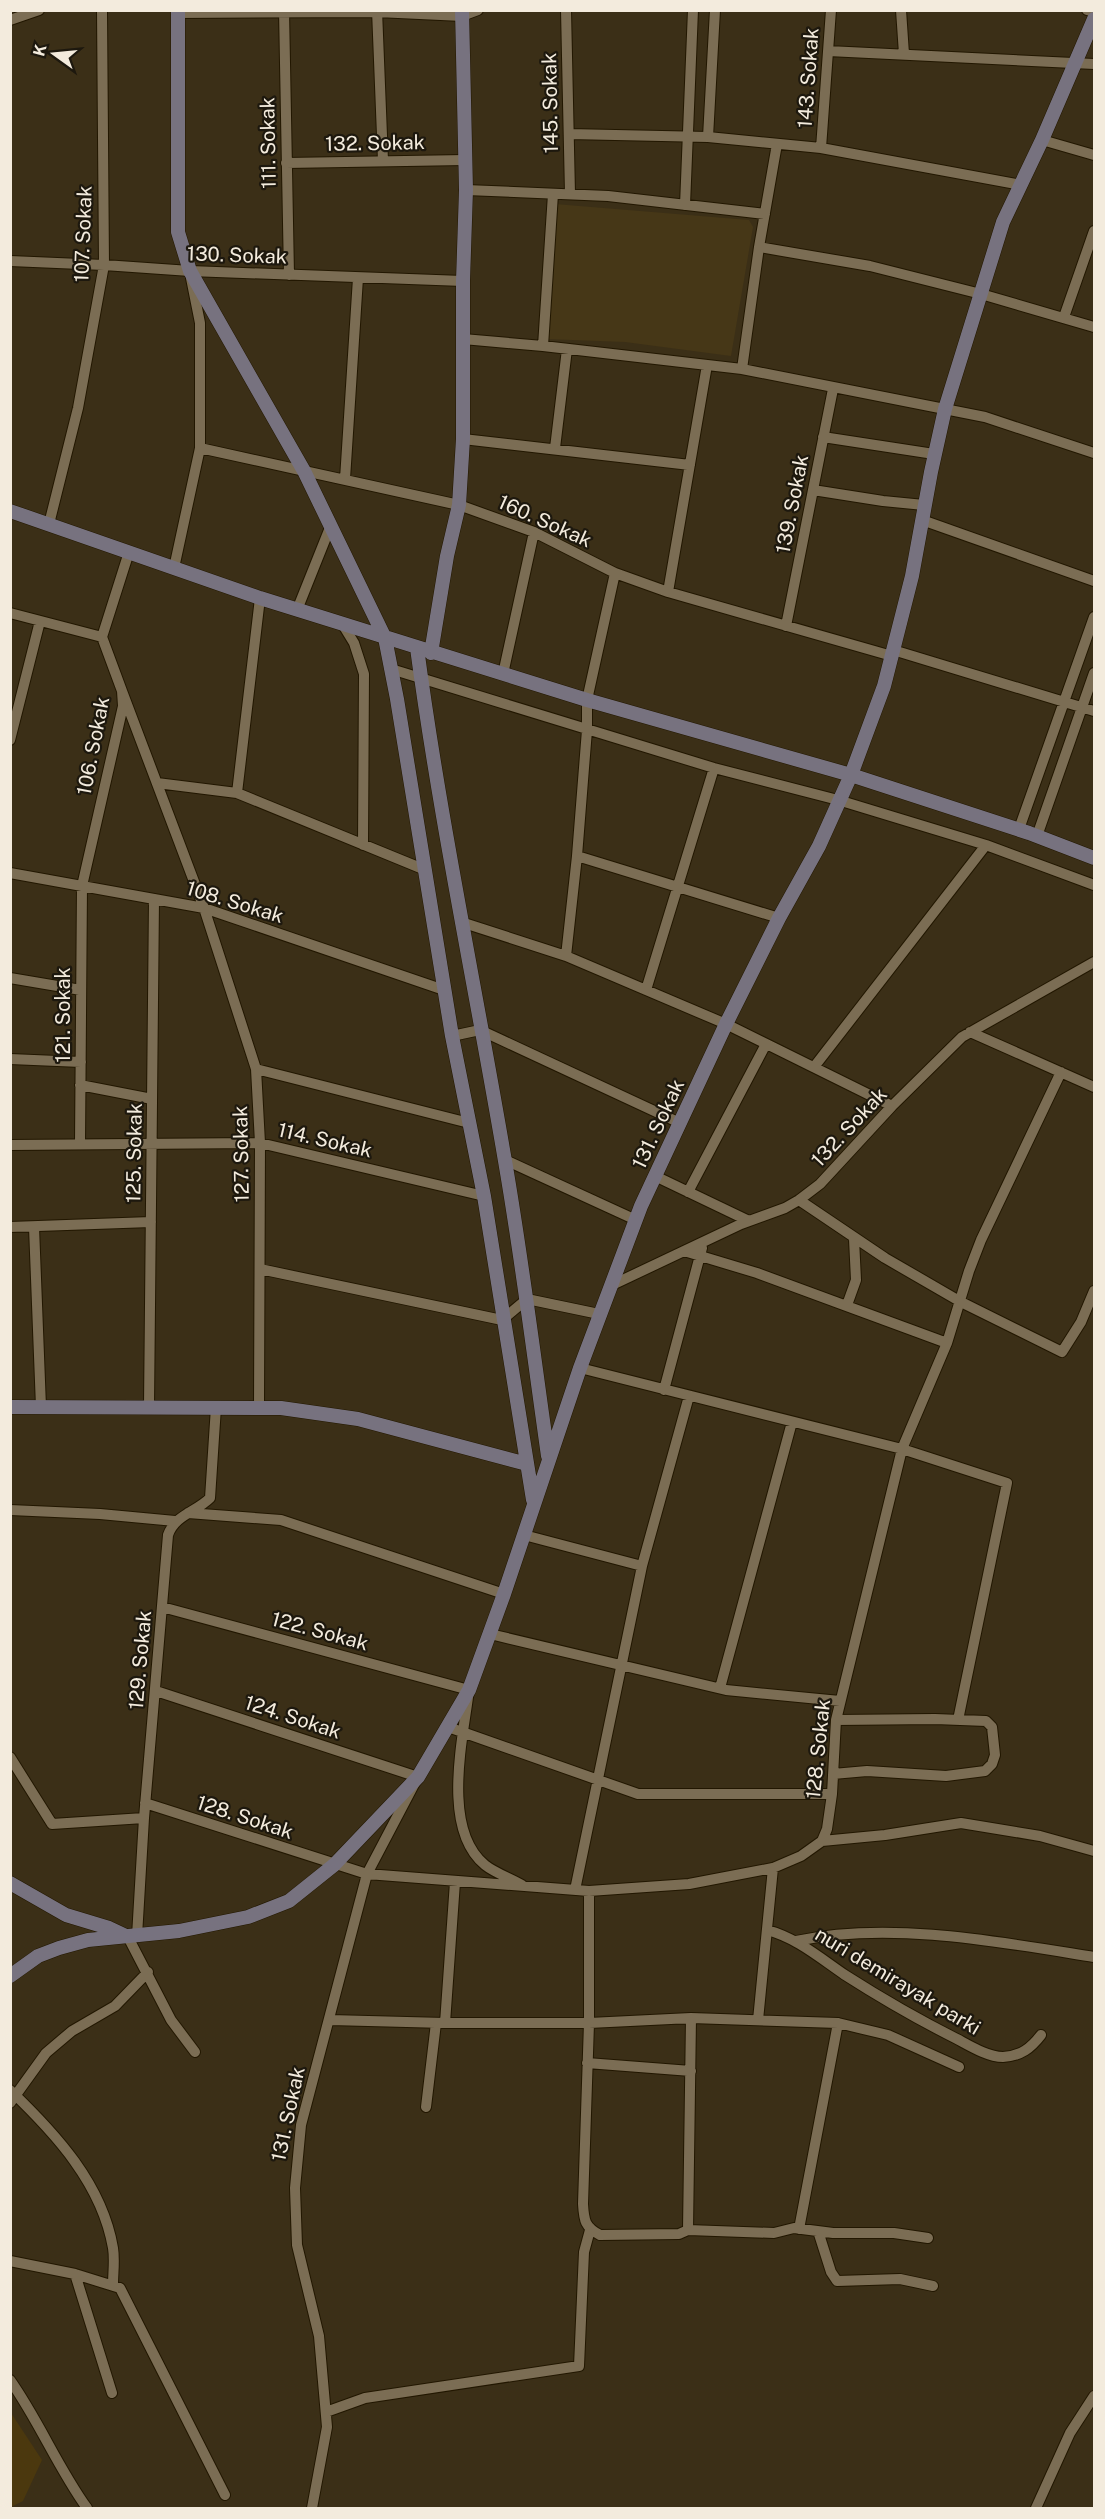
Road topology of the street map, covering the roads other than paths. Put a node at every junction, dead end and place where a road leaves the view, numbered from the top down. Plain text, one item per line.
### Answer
1 (39, 10) edge
2 (102, 10) edge
3 (478, 10) edge
4 (566, 10) edge
5 (693, 10) edge
6 (715, 10) edge
7 (831, 10) edge
8 (901, 10) edge
9 (1087, 10) edge
10 (284, 11) edge
11 (377, 11) edge
12 (178, 12) edge
13 (1095, 12) edge
14 (462, 13) edge
15 (1095, 19) edge
16 (10, 20) edge
17 (828, 51) junction
18 (904, 54) junction
19 (1076, 63) junction
20 (1095, 64) edge
21 (568, 134) junction
22 (688, 137) junction
23 (708, 137) junction
24 (1042, 140) junction
25 (777, 144) junction
26 (821, 148) junction
27 (1095, 155) edge
28 (465, 160) junction
29 (383, 161) junction
30 (286, 163) junction
31 (1021, 185) junction
32 (466, 189) junction
33 (553, 194) junction
34 (570, 194) junction
35 (685, 205) junction
36 (765, 214) junction
37 (1095, 231) edge
38 (759, 247) junction
39 (10, 261) edge
40 (104, 264) junction
41 (190, 271) junction
42 (289, 275) junction
43 (358, 278) junction
44 (463, 281) junction
45 (981, 294) junction
46 (1064, 317) junction
47 (1095, 327) edge
48 (463, 339) junction
49 (543, 346) junction
50 (567, 349) junction
51 (707, 365) junction
52 (742, 369) junction
53 (832, 389) junction
54 (945, 409) junction
55 (823, 437) junction
56 (463, 439) junction
57 (200, 448) junction
58 (555, 448) junction
59 (1095, 453) edge
60 (934, 454) junction
61 (690, 465) junction
62 (304, 471) junction
63 (345, 479) junction
64 (813, 490) junction
65 (459, 505) junction
66 (924, 505) junction
67 (10, 511) edge
68 (922, 520) junction
69 (49, 524) junction
70 (331, 525) junction
71 (534, 532) junction
72 (129, 552) junction
73 (174, 568) junction
74 (615, 573) junction
75 (1095, 581) edge
76 (668, 592) junction
77 (260, 598) junction
78 (297, 610) junction
79 (10, 613) edge
80 (1095, 617) edge
81 (40, 621) junction
82 (343, 625) junction
83 (786, 626) junction
84 (102, 638) junction
85 (385, 638) junction
86 (417, 648) junction
87 (431, 652) junction
88 (893, 653) junction
89 (391, 669) junction
90 (1095, 673) edge
91 (503, 674) junction
92 (421, 679) junction
93 (122, 691) junction
94 (587, 700) junction
95 (1064, 702) junction
96 (1082, 708) junction
97 (1095, 711) edge
98 (587, 730) junction
99 (10, 740) edge
100 (714, 768) junction
101 (851, 775) junction
102 (157, 783) junction
103 (237, 794) junction
104 (838, 800) junction
105 (1019, 829) junction
106 (1037, 836) junction
107 (363, 845) junction
108 (986, 845) junction
109 (577, 856) junction
110 (1095, 858) edge
111 (423, 869) junction
112 (10, 873) edge
113 (677, 885) junction
114 (1095, 885) edge
115 (82, 886) junction
116 (154, 899) junction
117 (204, 908) junction
118 (779, 918) junction
119 (461, 922) junction
120 (566, 956) junction
121 (1095, 962) edge
122 (10, 978) edge
123 (81, 990) junction
124 (444, 990) junction
125 (646, 990) junction
126 (726, 1024) junction
127 (480, 1030) junction
128 (970, 1032) junction
129 (452, 1036) junction
130 (766, 1044) junction
131 (10, 1059) edge
132 (81, 1062) junction
133 (814, 1067) junction
134 (256, 1069) junction
135 (1061, 1072) junction
136 (80, 1085) junction
137 (1095, 1087) edge
138 (152, 1099) junction
139 (892, 1106) junction
140 (469, 1123) junction
141 (680, 1124) junction
142 (152, 1143) junction
143 (260, 1143) junction
144 (80, 1144) junction
145 (10, 1146) edge
146 (505, 1160) junction
147 (655, 1176) junction
148 (688, 1192) junction
149 (484, 1196) junction
150 (799, 1200) junction
151 (636, 1220) junction
152 (750, 1221) junction
153 (151, 1222) junction
154 (10, 1227) edge
155 (34, 1227) junction
156 (854, 1239) junction
157 (703, 1242) junction
158 (684, 1251) junction
159 (700, 1254) junction
160 (260, 1269) junction
161 (610, 1286) junction
162 (1095, 1291) edge
163 (527, 1299) junction
164 (961, 1302) junction
165 (847, 1305) junction
166 (600, 1314) junction
167 (502, 1320) junction
168 (947, 1343) junction
169 (579, 1368) junction
170 (664, 1390) junction
171 (689, 1396) junction
172 (10, 1407) edge
173 (41, 1407) junction
174 (149, 1407) junction
175 (216, 1407) junction
176 (259, 1407) junction
177 (792, 1422) junction
178 (902, 1449) junction
179 (548, 1458) junction
180 (527, 1464) junction
181 (534, 1505) junction
182 (10, 1510) edge
183 (188, 1513) junction
184 (175, 1521) junction
185 (524, 1535) junction
186 (642, 1566) junction
187 (504, 1594) junction
188 (162, 1607) junction
189 (490, 1634) junction
190 (621, 1665) junction
191 (720, 1688) junction
192 (469, 1690) junction
193 (156, 1691) junction
194 (840, 1701) junction
195 (836, 1720) junction
196 (958, 1720) junction
197 (448, 1727) junction
198 (464, 1733) junction
199 (10, 1757) edge
200 (833, 1774) junction
201 (418, 1777) junction
202 (598, 1781) junction
203 (832, 1794) junction
204 (145, 1803) junction
205 (144, 1818) junction
206 (822, 1841) junction
207 (1095, 1851) edge
208 (334, 1865) junction
209 (773, 1868) junction
210 (367, 1874) junction
211 (455, 1882) junction
212 (10, 1883) edge
213 (526, 1887) junction
214 (575, 1890) junction
215 (589, 1891) junction
216 (767, 1930) junction
217 (133, 1937) junction
218 (796, 1941) junction
219 (1095, 1957) edge
220 (148, 1972) junction
221 (10, 1976) edge
222 (692, 2018) junction
223 (330, 2020) junction
224 (758, 2020) junction
225 (440, 2023) junction
226 (589, 2023) junction
227 (838, 2023) junction
228 (1041, 2035) dead end
229 (195, 2052) dead end
230 (587, 2063) junction
231 (959, 2067) dead end
232 (691, 2071) junction
233 (12, 2096) edge
234 (426, 2107) dead end
235 (799, 2229) junction
236 (590, 2230) junction
237 (688, 2230) junction
238 (818, 2231) junction
239 (928, 2238) dead end
240 (10, 2261) edge
241 (75, 2274) junction
242 (113, 2285) junction
243 (933, 2286) dead end
244 (10, 2380) edge
245 (112, 2392) dead end
246 (1095, 2396) edge
247 (326, 2412) junction
248 (225, 2495) dead end
249 (87, 2508) edge
250 (312, 2508) edge
251 (1036, 2508) edge

1 - 16 street
2 - 40 street, 107. Sokak
3 - 14 street
4 - 21 street, 145. Sokak
5 - 22 street
6 - 23 street
7 - 17 street, 143. Sokak
8 - 18 street
9 - 13 street
10 - 11 street
10 - 12 street
10 - 30 street, 111. Sokak
11 - 14 street
11 - 29 street
12 - 41 street
14 - 28 street
15 - 19 street, 131. Sokak
17 - 18 street
17 - 26 street, 143. Sokak
18 - 19 street
19 - 20 street
19 - 24 street, 131. Sokak
21 - 22 street
21 - 34 street, 145. Sokak
22 - 23 street
22 - 35 street
23 - 25 street
24 - 27 street
24 - 31 street, 131. Sokak
25 - 26 street
25 - 36 street
26 - 31 street
28 - 29 street, 132. Sokak
28 - 32 street
29 - 30 street, 132. Sokak
30 - 42 street, 111. Sokak
31 - 45 street, 131. Sokak
32 - 33 street
32 - 44 street
33 - 34 street
33 - 49 street
34 - 35 street
35 - 36 street
36 - 38 street
37 - 46 street
38 - 45 street
38 - 52 street
39 - 40 street, 130. Sokak
40 - 41 street, 130. Sokak
40 - 69 street, 107. Sokak
41 - 42 street, 130. Sokak
41 - 57 street
41 - 62 street
42 - 43 street, 130. Sokak
43 - 44 street, 130. Sokak
43 - 63 street
44 - 48 street
45 - 46 street
45 - 54 street, 131. Sokak
46 - 47 street
48 - 49 street
48 - 56 street
49 - 50 street
50 - 51 street
50 - 58 street
51 - 52 street
51 - 61 street
52 - 53 street
53 - 54 street
53 - 55 street, 139. Sokak
54 - 59 street
54 - 60 street, 131. Sokak
55 - 60 street
55 - 64 street, 139. Sokak
56 - 58 street
56 - 65 street
57 - 62 street, 160. Sokak
57 - 73 street
58 - 61 street
60 - 66 street, 131. Sokak
61 - 76 street
62 - 63 street, 160. Sokak
62 - 70 street
63 - 65 street, 160. Sokak
64 - 66 street
64 - 83 street, 139. Sokak
65 - 71 street, 160. Sokak
65 - 87 street
66 - 68 street, 131. Sokak
67 - 69 street
68 - 75 street
68 - 88 street, 131. Sokak
69 - 72 street
70 - 78 street
70 - 85 street
71 - 74 street, 160. Sokak
71 - 91 street
72 - 73 street
72 - 84 street
73 - 77 street
74 - 76 street, 160. Sokak
74 - 94 street
76 - 83 street, 160. Sokak
77 - 78 street
77 - 103 street
78 - 82 street
79 - 81 street
80 - 95 street
81 - 84 street
81 - 99 street
82 - 85 street
82 - 107 street
83 - 88 street, 160. Sokak
84 - 93 street, 106. Sokak
85 - 86 street
85 - 89 street
86 - 87 street
86 - 92 street
87 - 91 street
88 - 95 street, 160. Sokak
88 - 101 street, 131. Sokak
89 - 92 street
89 - 111 street
90 - 96 street
91 - 94 street
92 - 98 street
92 - 119 street
93 - 102 street, 127. Sokak
93 - 115 street, 106. Sokak
94 - 98 street
94 - 101 street
95 - 96 street, 160. Sokak
95 - 105 street
96 - 97 street, 160. Sokak
96 - 106 street
98 - 100 street
98 - 109 street
100 - 104 street
100 - 113 street
101 - 104 street, 131. Sokak
101 - 105 street
102 - 103 street
102 - 117 street, 127. Sokak
103 - 107 street
104 - 108 street
104 - 118 street, 131. Sokak
105 - 106 street
106 - 110 street
107 - 111 street
108 - 114 street
108 - 133 street
109 - 113 street
109 - 120 street
111 - 124 street
112 - 115 street, 108. Sokak
113 - 118 street
113 - 125 street
115 - 116 street, 108. Sokak
115 - 123 street, 121. Sokak
116 - 117 street, 108. Sokak
116 - 138 street, 125. Sokak
117 - 124 street, 108. Sokak
117 - 134 street, 127. Sokak
118 - 126 street, 131. Sokak
119 - 120 street
119 - 127 street
120 - 125 street
121 - 128 street, 132. Sokak
122 - 123 street
123 - 132 street, 121. Sokak
124 - 129 street
125 - 126 street
126 - 130 street
126 - 141 street, 131. Sokak
127 - 129 street
127 - 141 street
127 - 146 street
128 - 135 street
128 - 139 street, 132. Sokak
129 - 140 street
130 - 133 street
130 - 148 street
131 - 132 street
132 - 136 street, 121. Sokak
133 - 139 street
134 - 140 street
134 - 143 street, 127. Sokak
135 - 137 street
135 - 164 street, 128. Sokak
136 - 138 street
136 - 144 street, 121. Sokak
138 - 142 street, 125. Sokak
139 - 150 street, 132. Sokak
140 - 149 street
141 - 147 street, 131. Sokak
142 - 143 street, 114. Sokak
142 - 144 street, 114. Sokak
142 - 153 street, 125. Sokak
143 - 149 street, 114. Sokak
143 - 160 street, 127. Sokak
144 - 145 street, 114. Sokak
146 - 151 street
146 - 163 street
147 - 148 street
147 - 151 street, 131. Sokak
148 - 152 street
149 - 167 street
150 - 152 street, 132. Sokak
150 - 156 street
151 - 161 street, 131. Sokak
152 - 157 street, 132. Sokak
153 - 155 street
153 - 174 street, 125. Sokak
154 - 155 street
155 - 173 street
156 - 164 street
156 - 165 street
157 - 158 street, 132. Sokak
157 - 159 street
158 - 159 street
158 - 161 street, 132. Sokak
159 - 165 street
159 - 170 street
160 - 167 street
160 - 176 street, 127. Sokak
161 - 166 street, 131. Sokak
162 - 164 street
163 - 166 street
163 - 167 street
163 - 179 street
164 - 168 street, 128. Sokak
165 - 168 street
166 - 169 street, 131. Sokak
167 - 180 street
168 - 178 street, 128. Sokak
169 - 170 street
169 - 179 street, 131. Sokak
170 - 171 street
171 - 177 street
171 - 186 street
172 - 173 street
173 - 174 street
174 - 175 street
175 - 176 street
175 - 183 street
176 - 180 street
177 - 178 street
177 - 191 street
178 - 194 street, 128. Sokak
178 - 196 street
179 - 181 street, 131. Sokak
180 - 181 street
181 - 185 street, 131. Sokak
182 - 184 street
183 - 184 street
183 - 187 street
184 - 188 street, 129. Sokak
185 - 186 street
185 - 187 street, 131. Sokak
186 - 190 street
187 - 189 street, 131. Sokak
188 - 192 street, 122. Sokak
188 - 193 street, 129. Sokak
189 - 190 street
189 - 192 street, 131. Sokak
190 - 191 street
190 - 202 street
191 - 194 street
192 - 197 street, 131. Sokak
192 - 198 street
193 - 201 street, 124. Sokak
193 - 204 street, 129. Sokak
194 - 195 street, 128. Sokak
195 - 196 street
195 - 200 street, 128. Sokak
196 - 200 street
197 - 198 street
197 - 201 street, 131. Sokak
198 - 202 street
198 - 213 street
199 - 205 street
200 - 203 street, 128. Sokak
201 - 208 street, 131. Sokak
201 - 210 street, 131. Sokak
202 - 203 street
202 - 214 street
203 - 206 street, 128. Sokak
204 - 205 street, 129. Sokak
204 - 208 street, 128. Sokak
205 - 217 street, 129. Sokak
206 - 207 street
206 - 209 street
208 - 210 street, 128. Sokak
208 - 217 street, 131. Sokak
209 - 215 street
209 - 216 street
210 - 211 street, 128. Sokak
210 - 223 street, 131. Sokak
211 - 213 street
211 - 225 street
212 - 217 street
213 - 214 street
214 - 215 street
215 - 226 street
216 - 218 street, nuri demirayak parki
216 - 224 street
217 - 220 street
217 - 221 street, 131. Sokak
218 - 219 street
218 - 228 street, nuri demirayak parki
220 - 229 street
220 - 233 street
222 - 224 street
222 - 226 street
222 - 232 street
223 - 225 street
223 - 247 street, 131. Sokak
224 - 227 street
225 - 226 street
225 - 234 street
226 - 230 street
227 - 231 street
227 - 235 street
230 - 232 street
230 - 236 street
232 - 237 street
233 - 242 street
235 - 237 street
235 - 238 street
236 - 237 street
236 - 247 street
238 - 239 street
238 - 243 street
240 - 241 street
241 - 242 street
241 - 245 street
242 - 248 street
244 - 249 street
246 - 251 street
247 - 250 street, 131. Sokak

